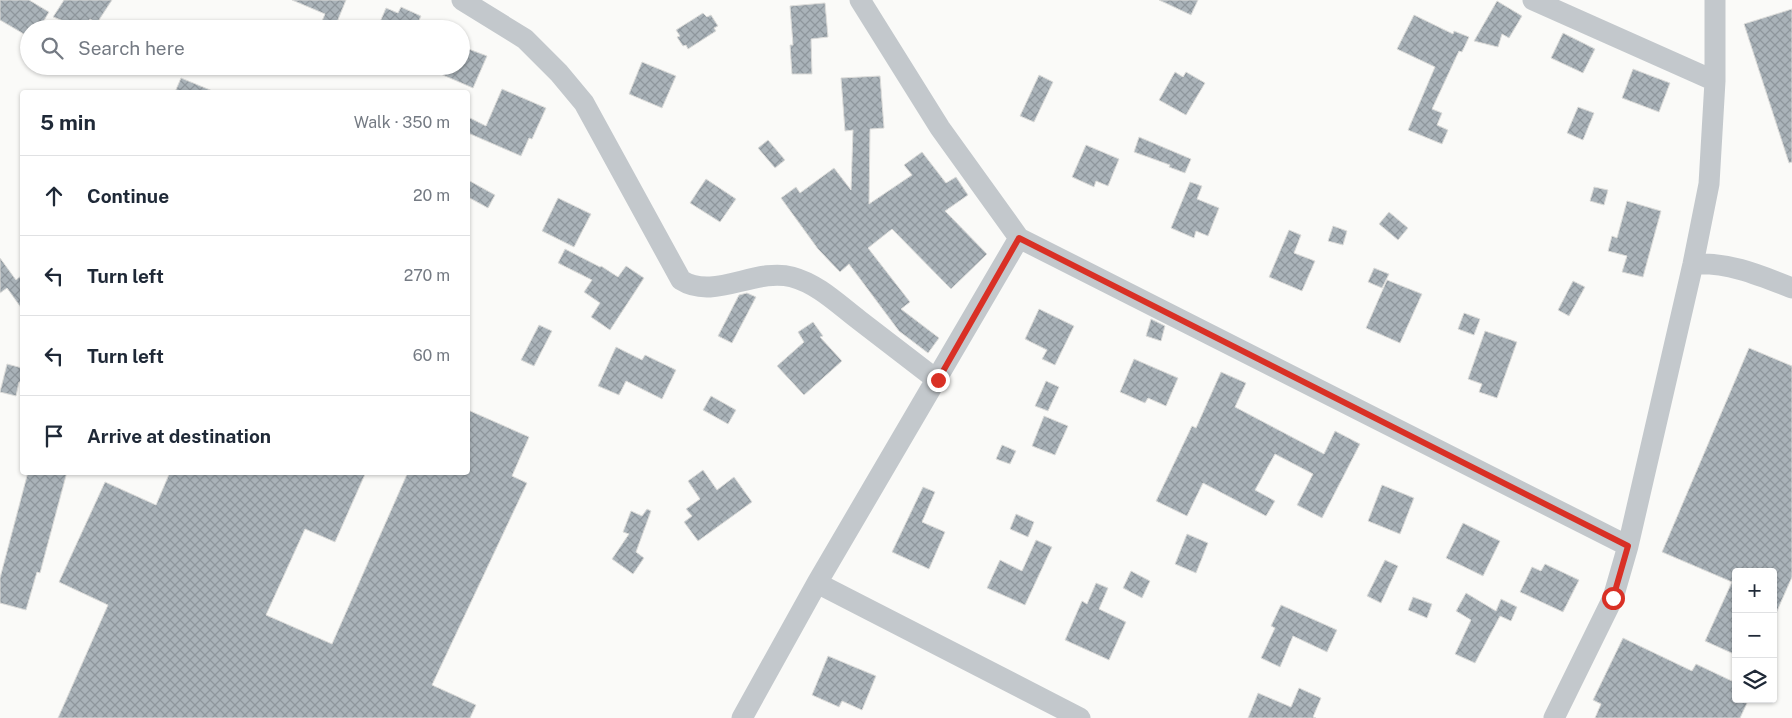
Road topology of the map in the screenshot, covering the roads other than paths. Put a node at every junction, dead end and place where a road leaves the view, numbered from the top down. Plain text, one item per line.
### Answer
1 (462, 0) edge
2 (860, 0) edge
3 (1533, 0) edge
4 (1715, 0) edge
5 (1714, 81) junction
6 (1019, 238) junction
7 (1694, 264) junction
8 (1792, 288) edge
9 (938, 380) junction
10 (1628, 546) junction
11 (817, 583) junction
12 (742, 718) edge
13 (1080, 718) edge
14 (1554, 718) edge

1 - 9 street
2 - 6 street
3 - 5 street
4 - 5 street
5 - 7 street
6 - 9 street
6 - 10 street
7 - 8 street
7 - 10 street
9 - 11 street
10 - 14 street
11 - 12 street
11 - 13 street

